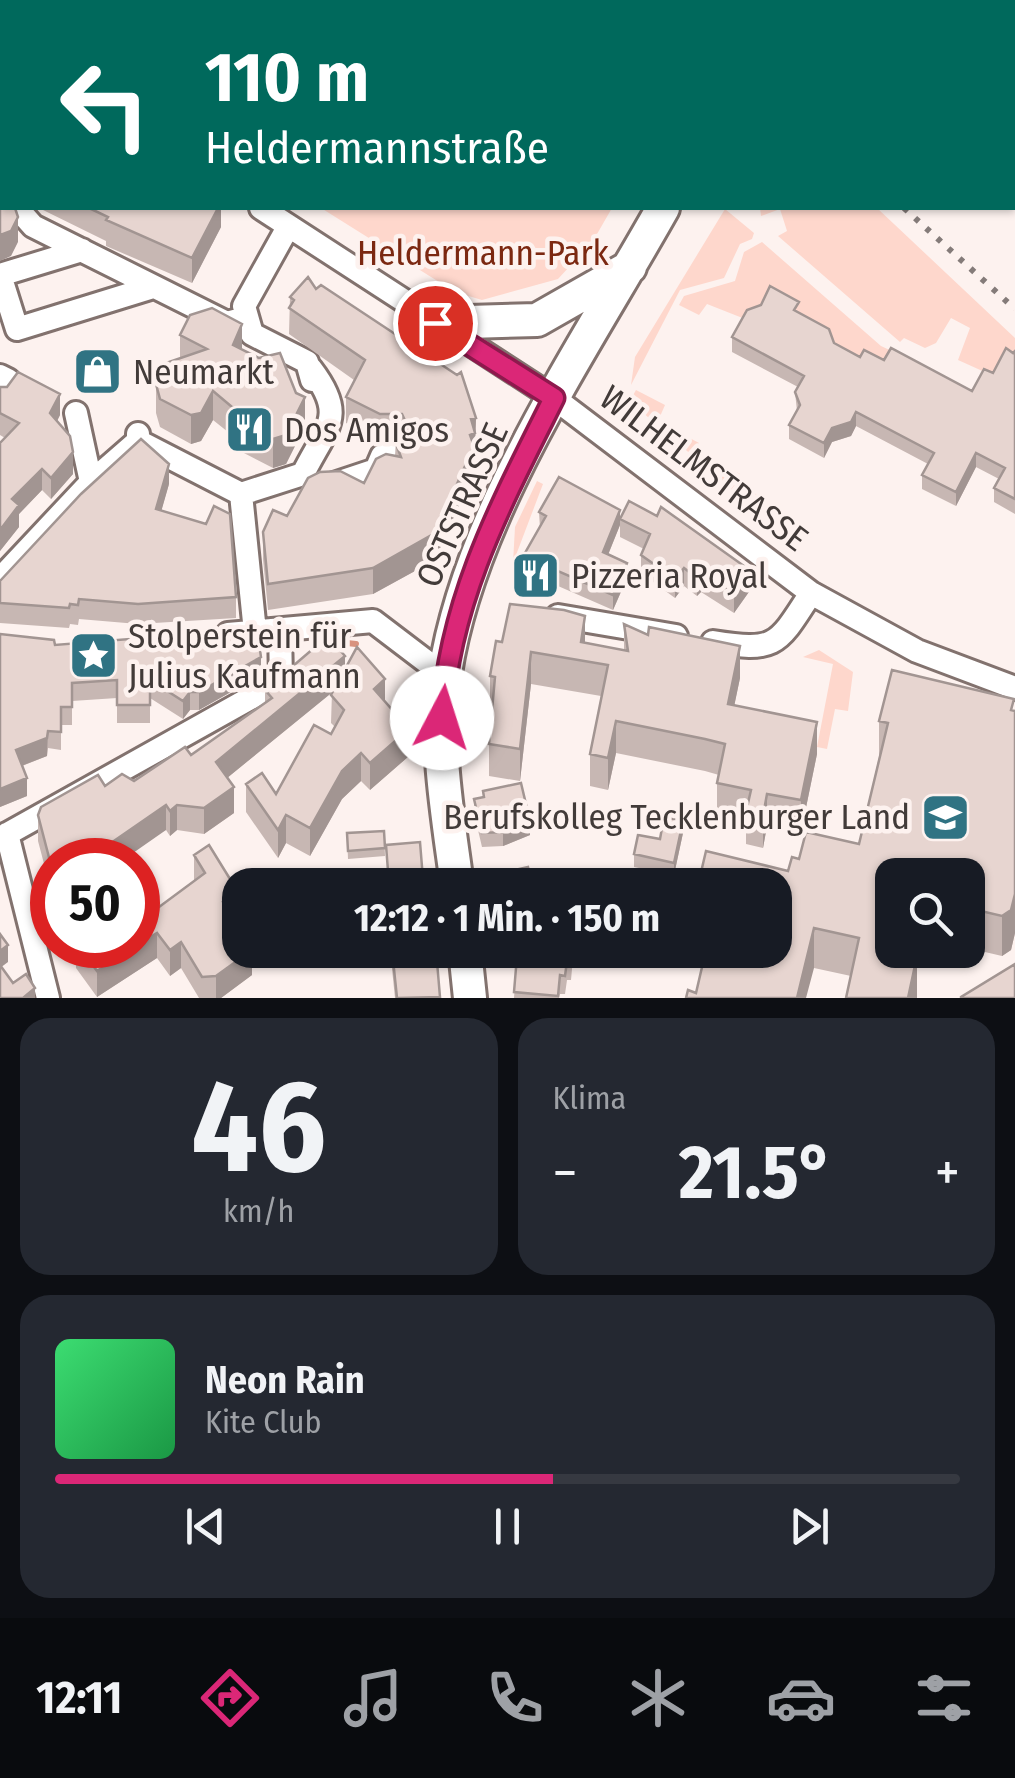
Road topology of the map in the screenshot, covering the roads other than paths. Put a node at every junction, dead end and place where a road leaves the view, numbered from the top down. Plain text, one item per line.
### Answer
1 (20, 210) edge
2 (264, 210) edge
3 (663, 210) edge
4 (288, 227) junction
5 (82, 250) junction
6 (630, 267) junction
7 (0, 275) edge
8 (153, 287) junction
9 (236, 320) junction
10 (435, 323) junction
11 (199, 332) edge
12 (554, 398) junction
13 (76, 413) dead end
14 (393, 452) edge
15 (90, 466) junction
16 (328, 486) edge
17 (241, 494) junction
18 (0, 579) edge
19 (811, 593) junction
20 (558, 616) edge
21 (280, 630) junction
22 (255, 632) junction
23 (201, 636) edge
24 (444, 676) junction
25 (1015, 688) edge
26 (3, 836) edge
27 (455, 868) edge
28 (467, 968) edge
29 (48, 998) edge
30 (470, 998) edge

1 - 5 street
2 - 4 street, WILHELMSTRASSE
3 - 6 main road, OSTSTRASSE
4 - 9 street
4 - 10 street, WILHELMSTRASSE
5 - 7 street
5 - 8 street
6 - 10 main road
6 - 12 main road, OSTSTRASSE
7 - 8 street
8 - 9 street
9 - 11 street
9 - 17 street
10 - 12 street, WILHELMSTRASSE
12 - 19 street, WILHELMSTRASSE
12 - 24 main road, OSTSTRASSE
13 - 15 street
14 - 16 street
15 - 17 street
15 - 18 street
17 - 22 street
19 - 20 street, WILHELMSTRASSE
19 - 25 street, WILHELMSTRASSE
21 - 22 street
21 - 24 street
21 - 26 street
22 - 23 street
24 - 27 main road, OSTSTRASSE
26 - 29 street
28 - 30 main road

